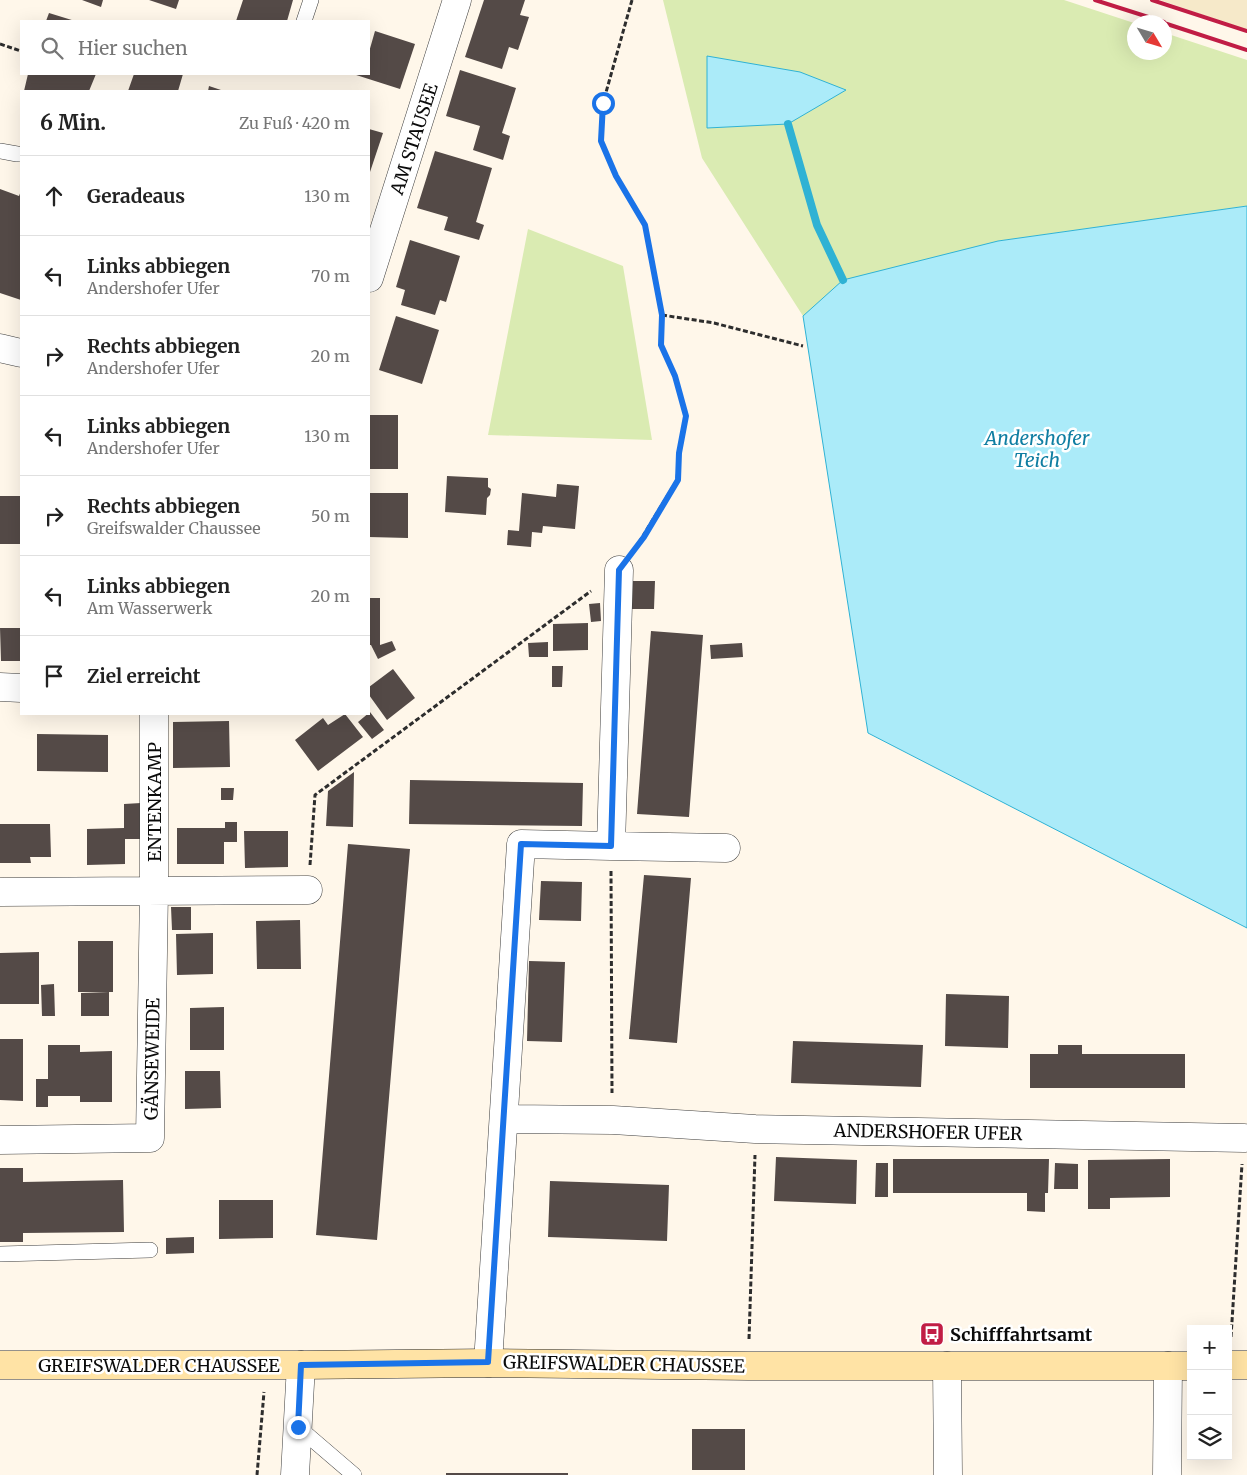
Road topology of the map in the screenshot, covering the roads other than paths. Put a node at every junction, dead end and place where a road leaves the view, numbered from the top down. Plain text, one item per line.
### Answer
1 (311, 0) edge
2 (457, 0) edge
3 (304, 20) edge
4 (0, 151) edge
5 (18, 154) dead end
6 (370, 275) edge
7 (0, 348) edge
8 (20, 353) edge
9 (619, 570) road end
10 (0, 687) edge
11 (20, 688) edge
12 (154, 715) edge
13 (611, 846) junction
14 (726, 848) dead end
15 (154, 890) junction
16 (308, 890) road end
17 (0, 892) edge
18 (505, 1119) junction
19 (1244, 1138) road end
20 (0, 1140) edge
21 (150, 1250) dead end
22 (0, 1254) edge
23 (488, 1362) junction
24 (0, 1365) edge
25 (301, 1365) junction
26 (1232, 1365) edge
27 (947, 1366) junction
28 (1180, 1366) edge
29 (1247, 1366) edge
30 (298, 1427) junction
31 (295, 1475) edge
32 (354, 1475) edge
33 (948, 1475) edge
34 (1166, 1475) edge

1 - 3 lane
2 - 6 street, AM STAUSEE
4 - 5 lane
7 - 8 street
9 - 13 street
10 - 11 street
12 - 15 street, ENTENKAMP
13 - 14 street
13 - 18 street
15 - 16 street
15 - 17 street
15 - 20 street, GÄNSEWEIDE
18 - 19 street, ANDERSHOFER UFER
18 - 23 street
21 - 22 lane
23 - 25 main road, GREIFSWALDER CHAUSSEE
23 - 27 main road, GREIFSWALDER CHAUSSEE
24 - 25 main road, GREIFSWALDER CHAUSSEE
25 - 30 street
26 - 29 main road
27 - 28 main road, GREIFSWALDER CHAUSSEE
27 - 33 street
28 - 34 street
30 - 31 street
30 - 32 lane

